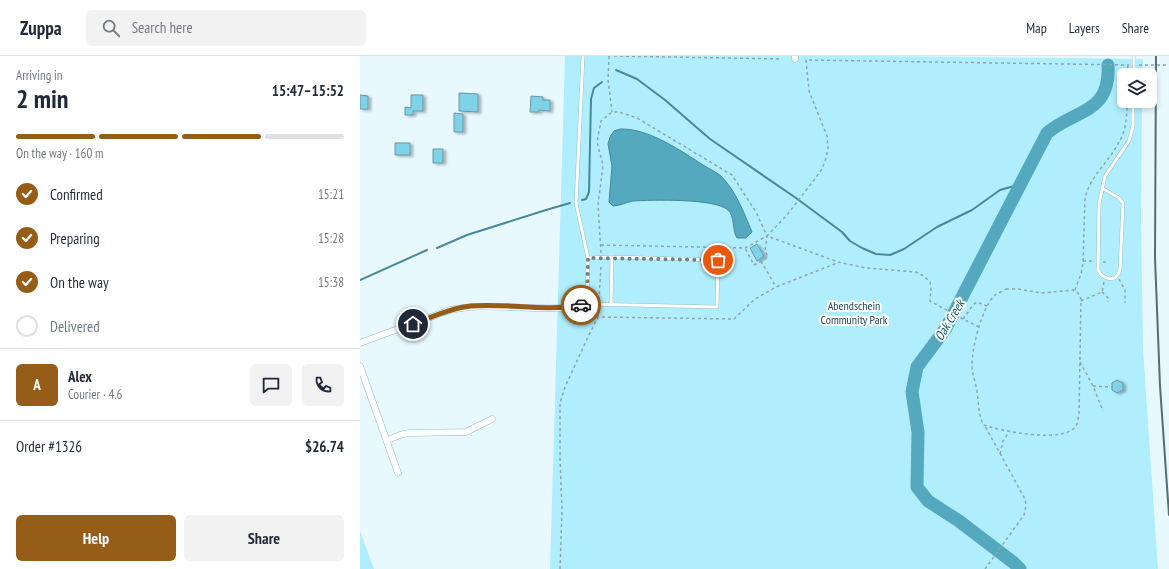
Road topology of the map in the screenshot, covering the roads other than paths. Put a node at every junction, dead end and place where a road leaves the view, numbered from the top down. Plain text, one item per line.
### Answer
1 (583, 56) edge
2 (1134, 56) edge
3 (1134, 68) edge
4 (1133, 108) edge
5 (1102, 188) junction
6 (612, 257) junction
7 (588, 258) junction
8 (587, 304) junction
9 (612, 304) junction
10 (360, 343) edge
11 (360, 366) edge
12 (492, 419) dead end
13 (387, 440) junction
14 (398, 473) dead end

1 - 7 lane
2 - 3 lane
4 - 5 lane
5 - 5 lane
6 - 7 lane
6 - 9 lane
6 - 9 lane
7 - 8 lane
8 - 9 lane
8 - 10 street
11 - 13 street
12 - 13 street
13 - 14 street

